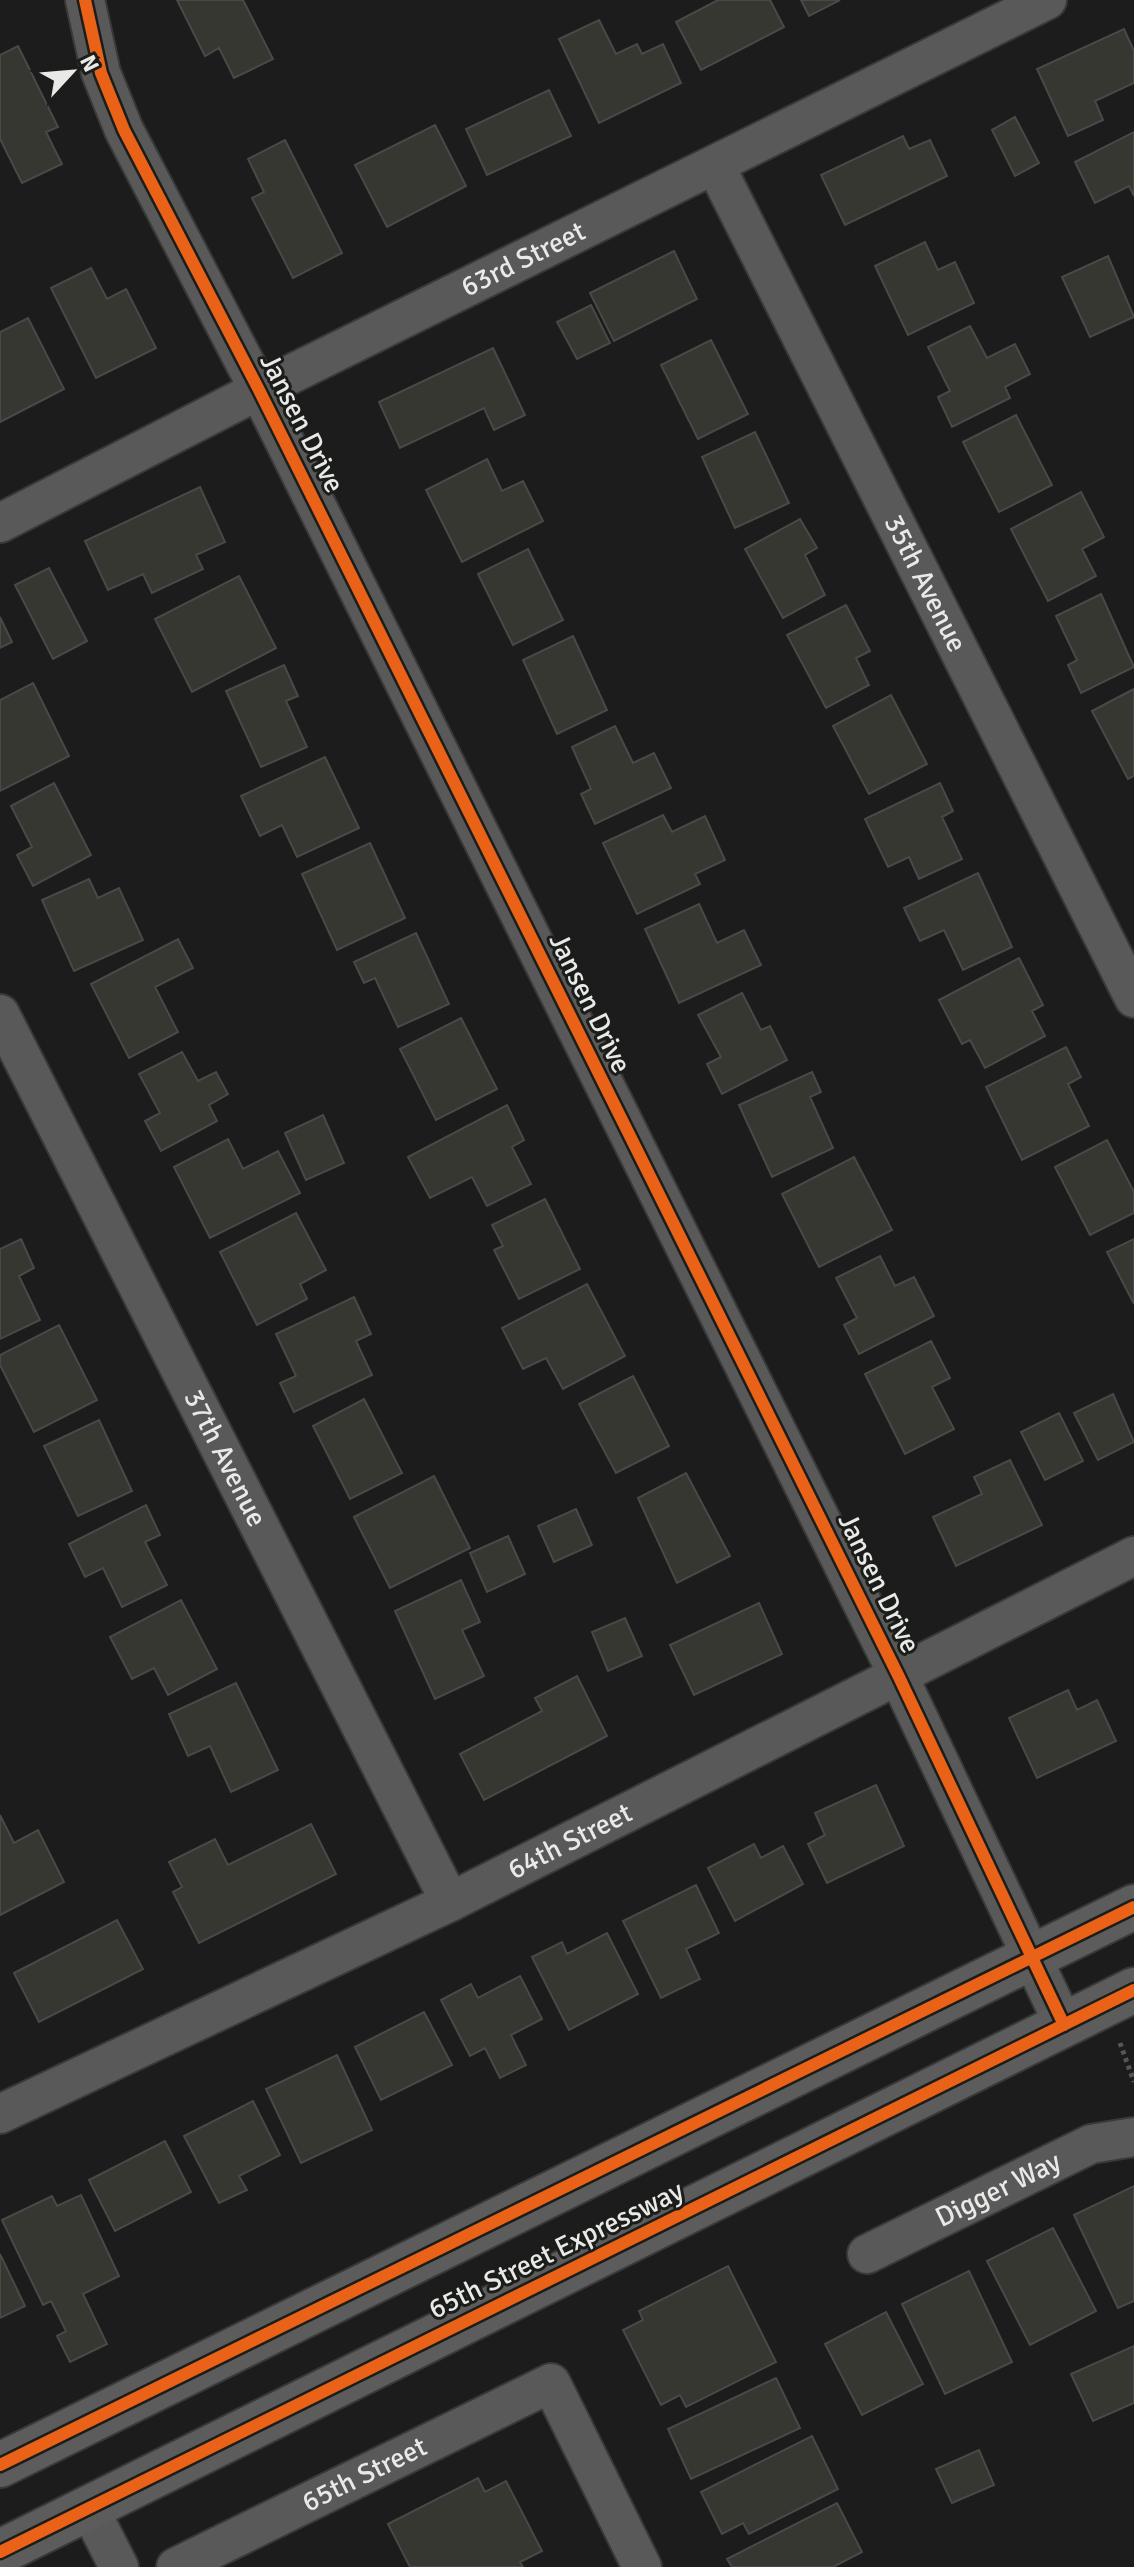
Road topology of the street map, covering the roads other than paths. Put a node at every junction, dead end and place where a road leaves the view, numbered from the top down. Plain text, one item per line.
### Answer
1 (85, 0) edge
2 (1047, 0) edge
3 (716, 167) junction
4 (259, 390) junction
5 (0, 523) edge
6 (1134, 998) edge
7 (0, 1014) edge
8 (1134, 1556) edge
9 (898, 1675) junction
10 (450, 1902) junction
11 (1134, 1907) edge
12 (1032, 1958) junction
13 (1134, 1990) edge
14 (1064, 2025) junction
15 (2, 2108) edge
16 (1134, 2137) edge
17 (867, 2254) dead end
18 (0, 2465) edge
19 (89, 2508) junction
20 (0, 2552) edge
21 (119, 2567) edge
22 (176, 2567) edge
23 (642, 2567) edge

1 - 4 street, Jansen Drive
2 - 3 street, 63rd Street
3 - 4 street, 63rd Street
3 - 6 street, 35th Avenue
4 - 5 street, 63rd Street
4 - 9 street, Jansen Drive
7 - 10 street, 37th Avenue
8 - 9 street, 64th Street
9 - 10 street, 64th Street
9 - 12 street, Jansen Drive
10 - 15 street, 64th Street
11 - 12 main road, 65th Street Expressway
12 - 14 street, Jansen Drive
12 - 18 main road, 65th Street Expressway
13 - 14 main road, 65th Street Expressway
14 - 19 main road, 65th Street Expressway
16 - 17 street, Digger Way
19 - 20 main road, 65th Street Expressway
19 - 21 street
22 - 23 street, 65th Street

